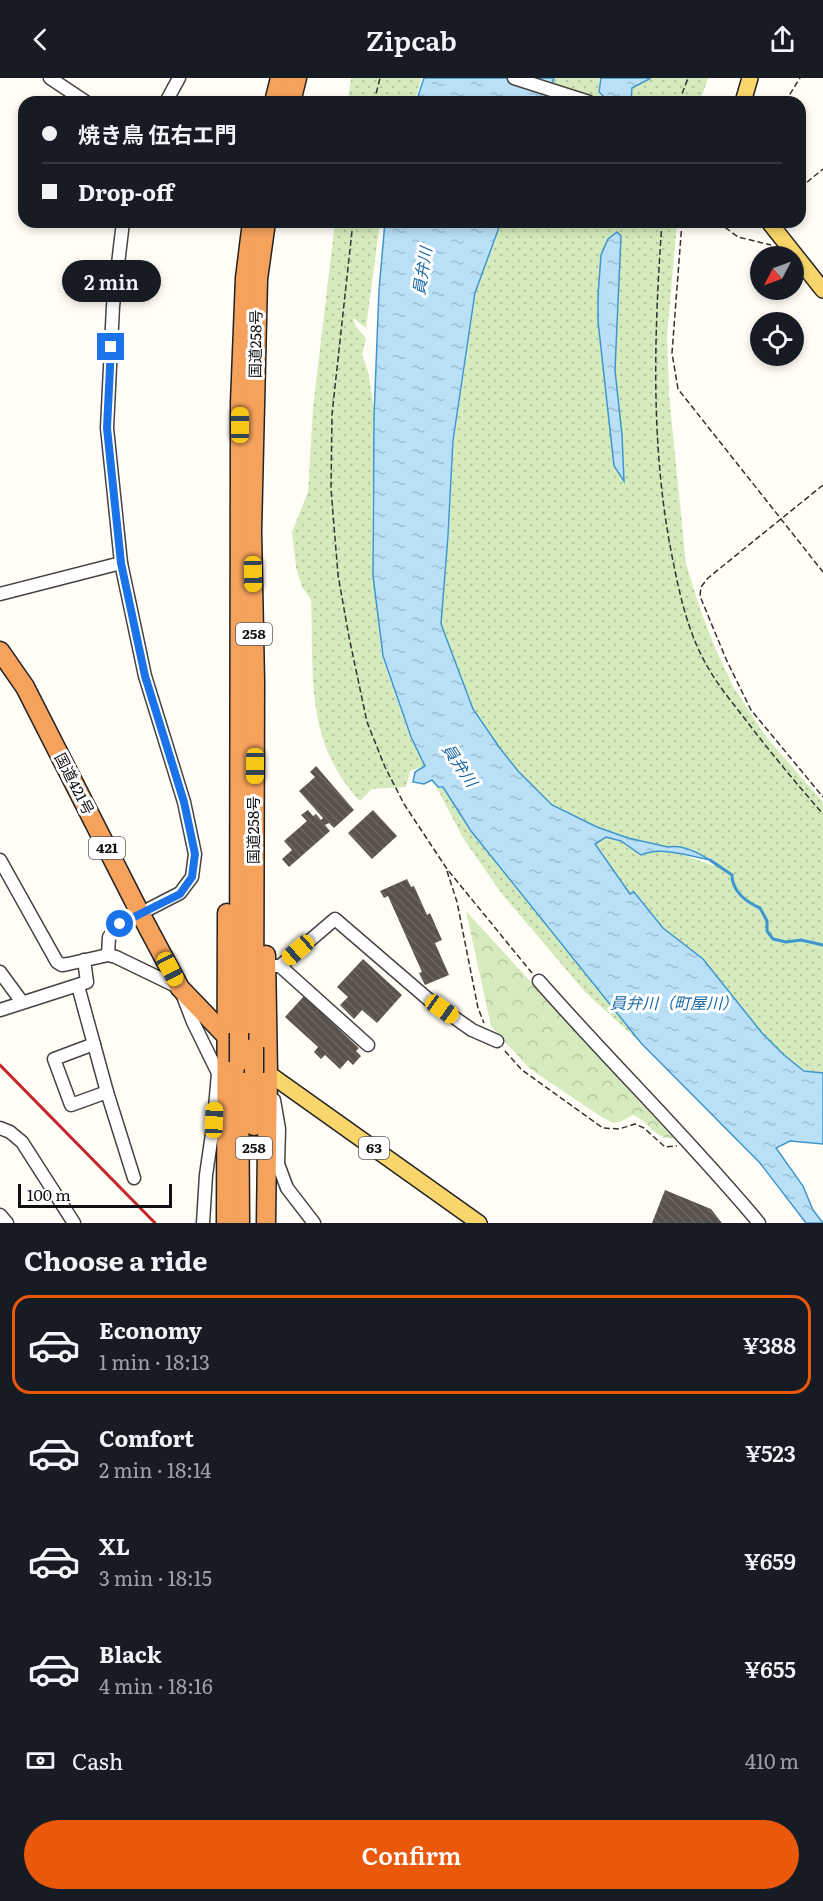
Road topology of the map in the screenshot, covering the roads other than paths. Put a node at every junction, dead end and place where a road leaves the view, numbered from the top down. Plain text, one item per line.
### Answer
1 (50, 78) edge
2 (178, 78) edge
3 (280, 78) edge
4 (297, 78) edge
5 (514, 78) edge
6 (750, 78) edge
7 (77, 96) edge
8 (169, 96) edge
9 (276, 96) edge
10 (292, 96) edge
11 (570, 96) edge
12 (745, 96) edge
13 (122, 228) edge
14 (251, 228) edge
15 (265, 228) edge
16 (773, 228) edge
17 (823, 290) edge
18 (121, 563) junction
19 (0, 594) edge
20 (0, 651) edge
21 (255, 682) junction
22 (0, 860) edge
23 (140, 913) junction
24 (108, 955) junction
25 (84, 960) junction
26 (273, 965) junction
27 (0, 972) edge
28 (539, 981) road end
29 (78, 986) junction
30 (180, 988) junction
31 (22, 1002) junction
32 (0, 1010) edge
33 (232, 1035) junction
34 (496, 1041) road end
35 (94, 1044) junction
36 (368, 1045) dead end
37 (261, 1073) junction
38 (107, 1092) junction
39 (0, 1128) edge
40 (134, 1178) dead end
41 (0, 1215) edge
42 (7, 1223) edge
43 (74, 1223) edge
44 (203, 1223) edge
45 (226, 1223) edge
46 (240, 1223) edge
47 (254, 1223) edge
48 (266, 1223) edge
49 (314, 1223) edge
50 (479, 1223) edge
51 (759, 1223) edge

1 - 7 street
2 - 8 street
3 - 9 highway
4 - 10 highway
5 - 11 street
6 - 12 main road
13 - 18 street
14 - 33 highway, 国道258号 / 258
15 - 21 highway, 国道258号 / 258
16 - 17 main road
18 - 19 street
18 - 23 street
20 - 23 highway, 国道421号 / 421
21 - 26 highway
21 - 37 highway, 国道258号 / 258, bridge
22 - 25 street
23 - 24 street
23 - 30 highway, 国道421号 / 421
24 - 25 street
24 - 30 street
25 - 29 street
26 - 34 street
26 - 36 street
26 - 37 highway
27 - 31 street
28 - 51 street
29 - 31 street
29 - 35 street
30 - 33 highway, 国道421号 / 421
30 - 44 street
31 - 32 street
33 - 37 highway, 国道421号 / 421
33 - 45 highway
33 - 46 highway, 国道258号 / 258, bridge
35 - 38 street
35 - 38 street
37 - 47 highway, 国道258号 / 258
37 - 48 highway
37 - 49 street
37 - 50 main road, 63
38 - 40 street
39 - 43 street
41 - 42 street

